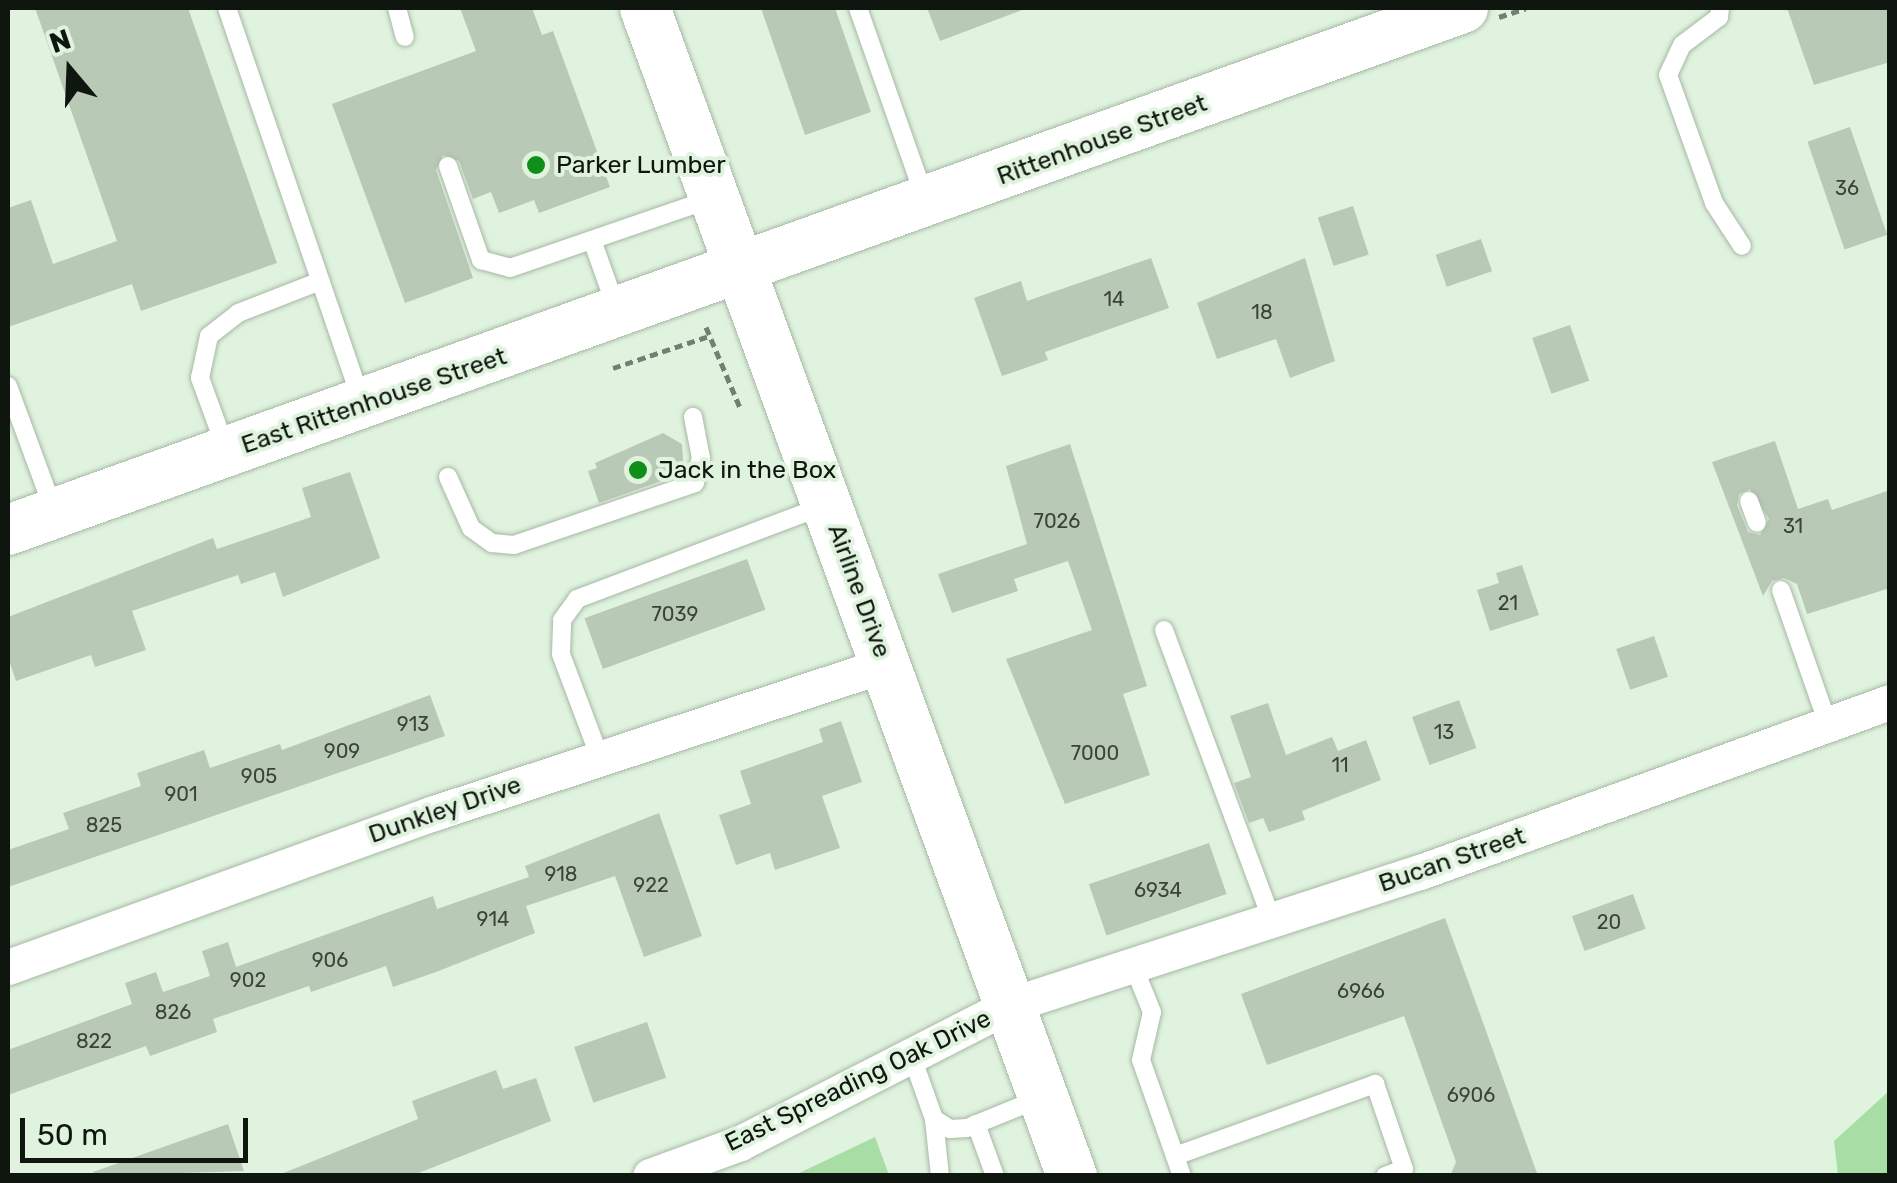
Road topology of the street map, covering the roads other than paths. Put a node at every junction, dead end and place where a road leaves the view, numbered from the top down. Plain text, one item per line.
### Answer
1 (226, 8) edge
2 (397, 8) edge
3 (645, 8) edge
4 (858, 8) edge
5 (1720, 8) edge
6 (1438, 12) edge
7 (406, 38) dead end
8 (448, 166) dead end
9 (714, 198) junction
10 (927, 203) junction
11 (592, 240) junction
12 (1742, 246) dead end
13 (741, 272) junction
14 (320, 281) junction
15 (618, 315) junction
16 (8, 386) edge
17 (362, 404) junction
18 (694, 418) dead end
19 (227, 453) junction
20 (448, 477) dead end
21 (1749, 501) dead end
22 (827, 505) junction
23 (55, 514) junction
24 (1757, 523) dead end
25 (8, 530) edge
26 (1781, 590) dead end
27 (1164, 630) dead end
28 (886, 664) junction
29 (1890, 702) edge
30 (1828, 724) junction
31 (600, 758) junction
32 (1272, 921) junction
33 (1133, 965) junction
34 (8, 967) edge
35 (1010, 1006) junction
36 (911, 1054) junction
37 (1043, 1097) junction
38 (934, 1119) junction
39 (976, 1124) junction
40 (1175, 1156) junction
41 (672, 1172) edge
42 (940, 1176) edge
43 (995, 1176) edge
44 (1072, 1176) edge
45 (1182, 1176) edge
46 (1386, 1176) edge

1 - 14 lane
2 - 7 lane
3 - 9 street, Airline Drive
4 - 10 lane
5 - 12 lane
6 - 10 street, Rittenhouse Street
8 - 11 lane
9 - 11 lane
9 - 13 street, Airline Drive
10 - 13 street, Rittenhouse Street
11 - 15 lane
13 - 15 street, East Rittenhouse Street
13 - 22 street, Airline Drive
14 - 17 lane
14 - 19 lane
15 - 17 street, East Rittenhouse Street
16 - 23 lane
17 - 19 street, East Rittenhouse Street
18 - 20 lane
19 - 23 street, East Rittenhouse Street
21 - 24 lane
22 - 28 street, Airline Drive
22 - 31 lane
23 - 25 street, East Rittenhouse Street
26 - 30 lane
27 - 32 lane
28 - 31 street, Dunkley Drive
28 - 35 street, Airline Drive
29 - 30 street, Bucan Street
30 - 32 street, Bucan Street
31 - 34 street, Dunkley Drive
32 - 33 street, Bucan Street
33 - 35 street, Bucan Street
33 - 40 lane
35 - 36 street, East Spreading Oak Drive
35 - 37 street, Airline Drive
36 - 38 lane
36 - 41 street, East Spreading Oak Drive
37 - 39 lane
37 - 44 street, Airline Drive
38 - 39 lane
38 - 42 lane
39 - 43 lane
40 - 45 lane
40 - 46 lane

